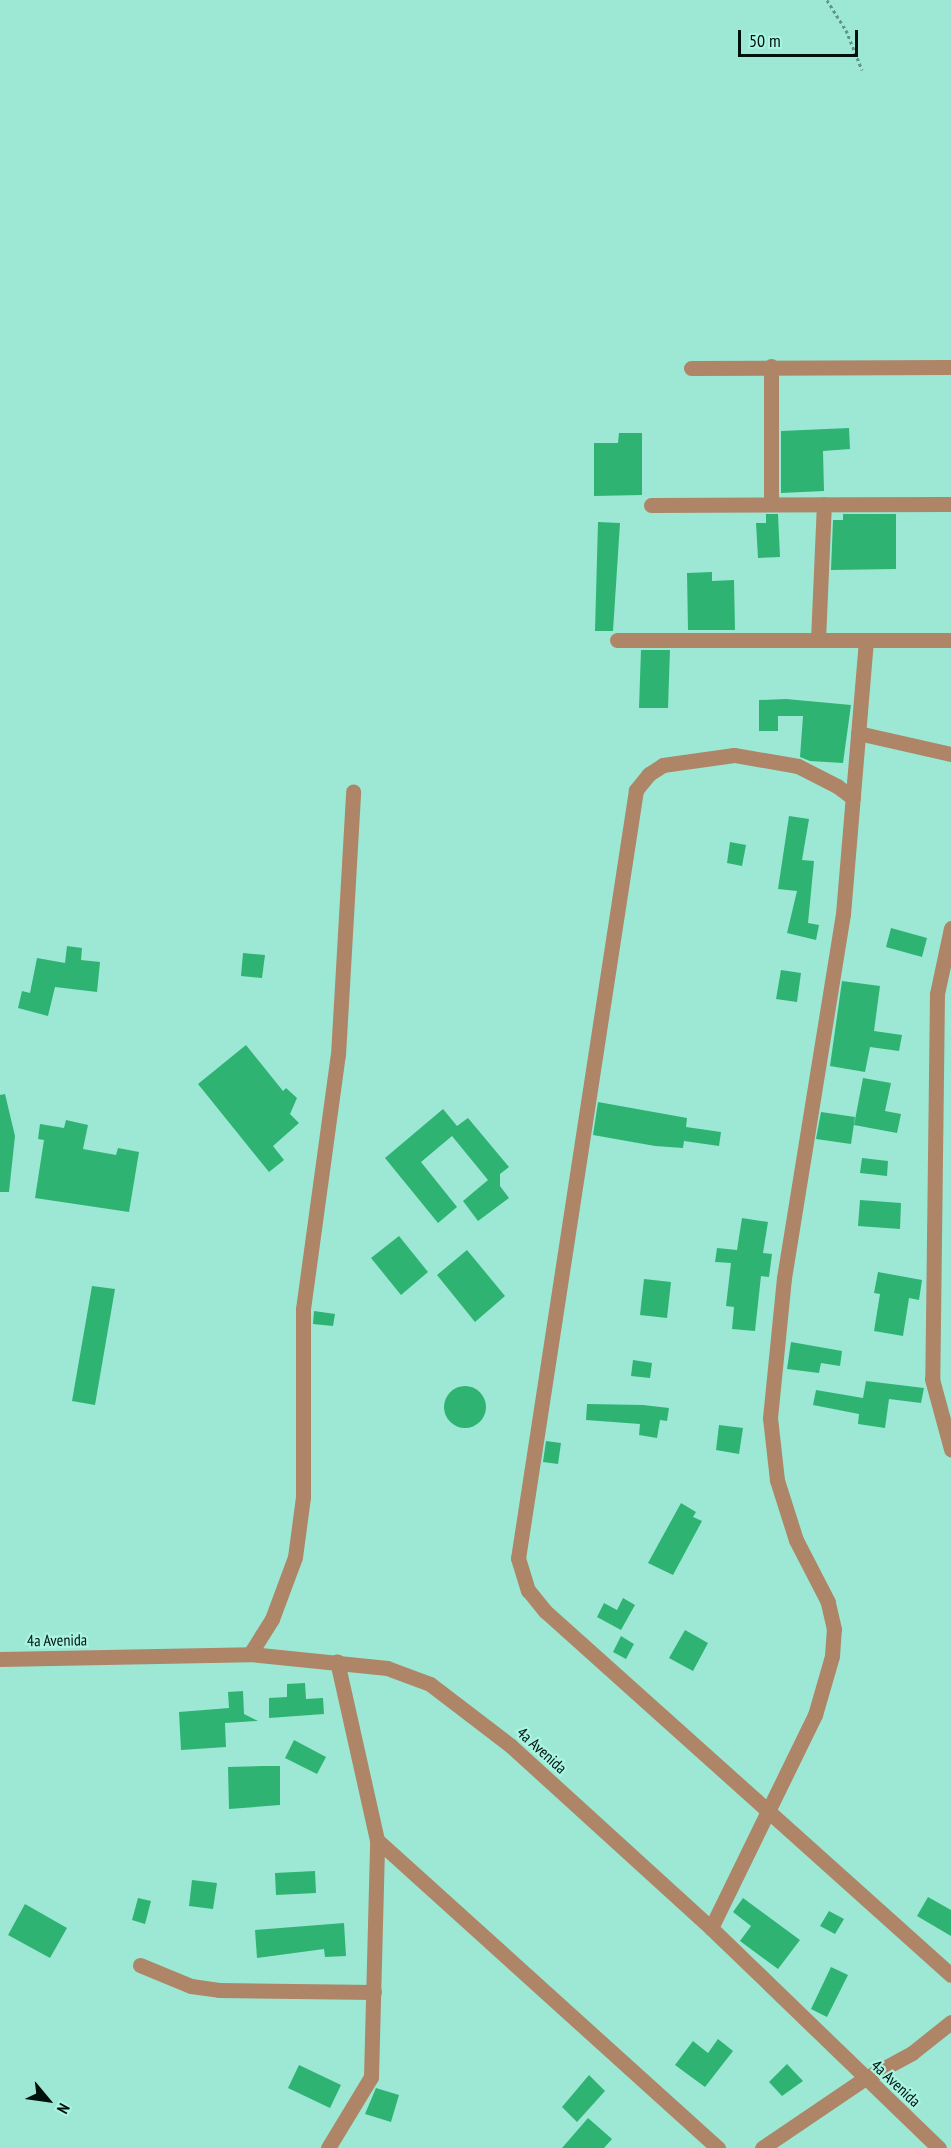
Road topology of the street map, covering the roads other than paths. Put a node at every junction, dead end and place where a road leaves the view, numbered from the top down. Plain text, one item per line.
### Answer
1 (771, 366) junction
2 (951, 367) edge
3 (691, 368) dead end
4 (771, 504) junction
5 (824, 504) junction
6 (951, 504) edge
7 (651, 505) dead end
8 (617, 640) dead end
9 (818, 640) junction
10 (866, 640) junction
11 (951, 640) edge
12 (858, 733) junction
13 (951, 754) edge
14 (353, 791) dead end
15 (853, 798) junction
16 (951, 928) edge
17 (951, 1449) edge
18 (250, 1654) junction
19 (0, 1659) edge
20 (337, 1661) junction
21 (768, 1810) junction
22 (377, 1840) junction
23 (711, 1928) junction
24 (140, 1965) dead end
25 (951, 1975) edge
26 (374, 1992) junction
27 (951, 2022) edge
28 (864, 2079) junction
29 (328, 2148) edge
30 (718, 2148) edge
31 (762, 2148) edge
32 (939, 2148) edge

1 - 2 street
1 - 3 street
1 - 4 street
4 - 5 street
4 - 7 street
5 - 6 street
5 - 9 street
8 - 9 street
9 - 10 street
10 - 11 street
10 - 12 street
12 - 13 street
12 - 15 street
14 - 18 street
15 - 21 street
15 - 21 street
16 - 17 street
18 - 19 street, 4a Avenida
18 - 20 street, 4a Avenida
20 - 22 street
20 - 23 street, 4a Avenida
21 - 23 street
21 - 25 street
22 - 26 street
22 - 30 street
23 - 28 street, 4a Avenida
24 - 26 street
26 - 29 street
27 - 28 street
28 - 31 street
28 - 32 street, 4a Avenida

